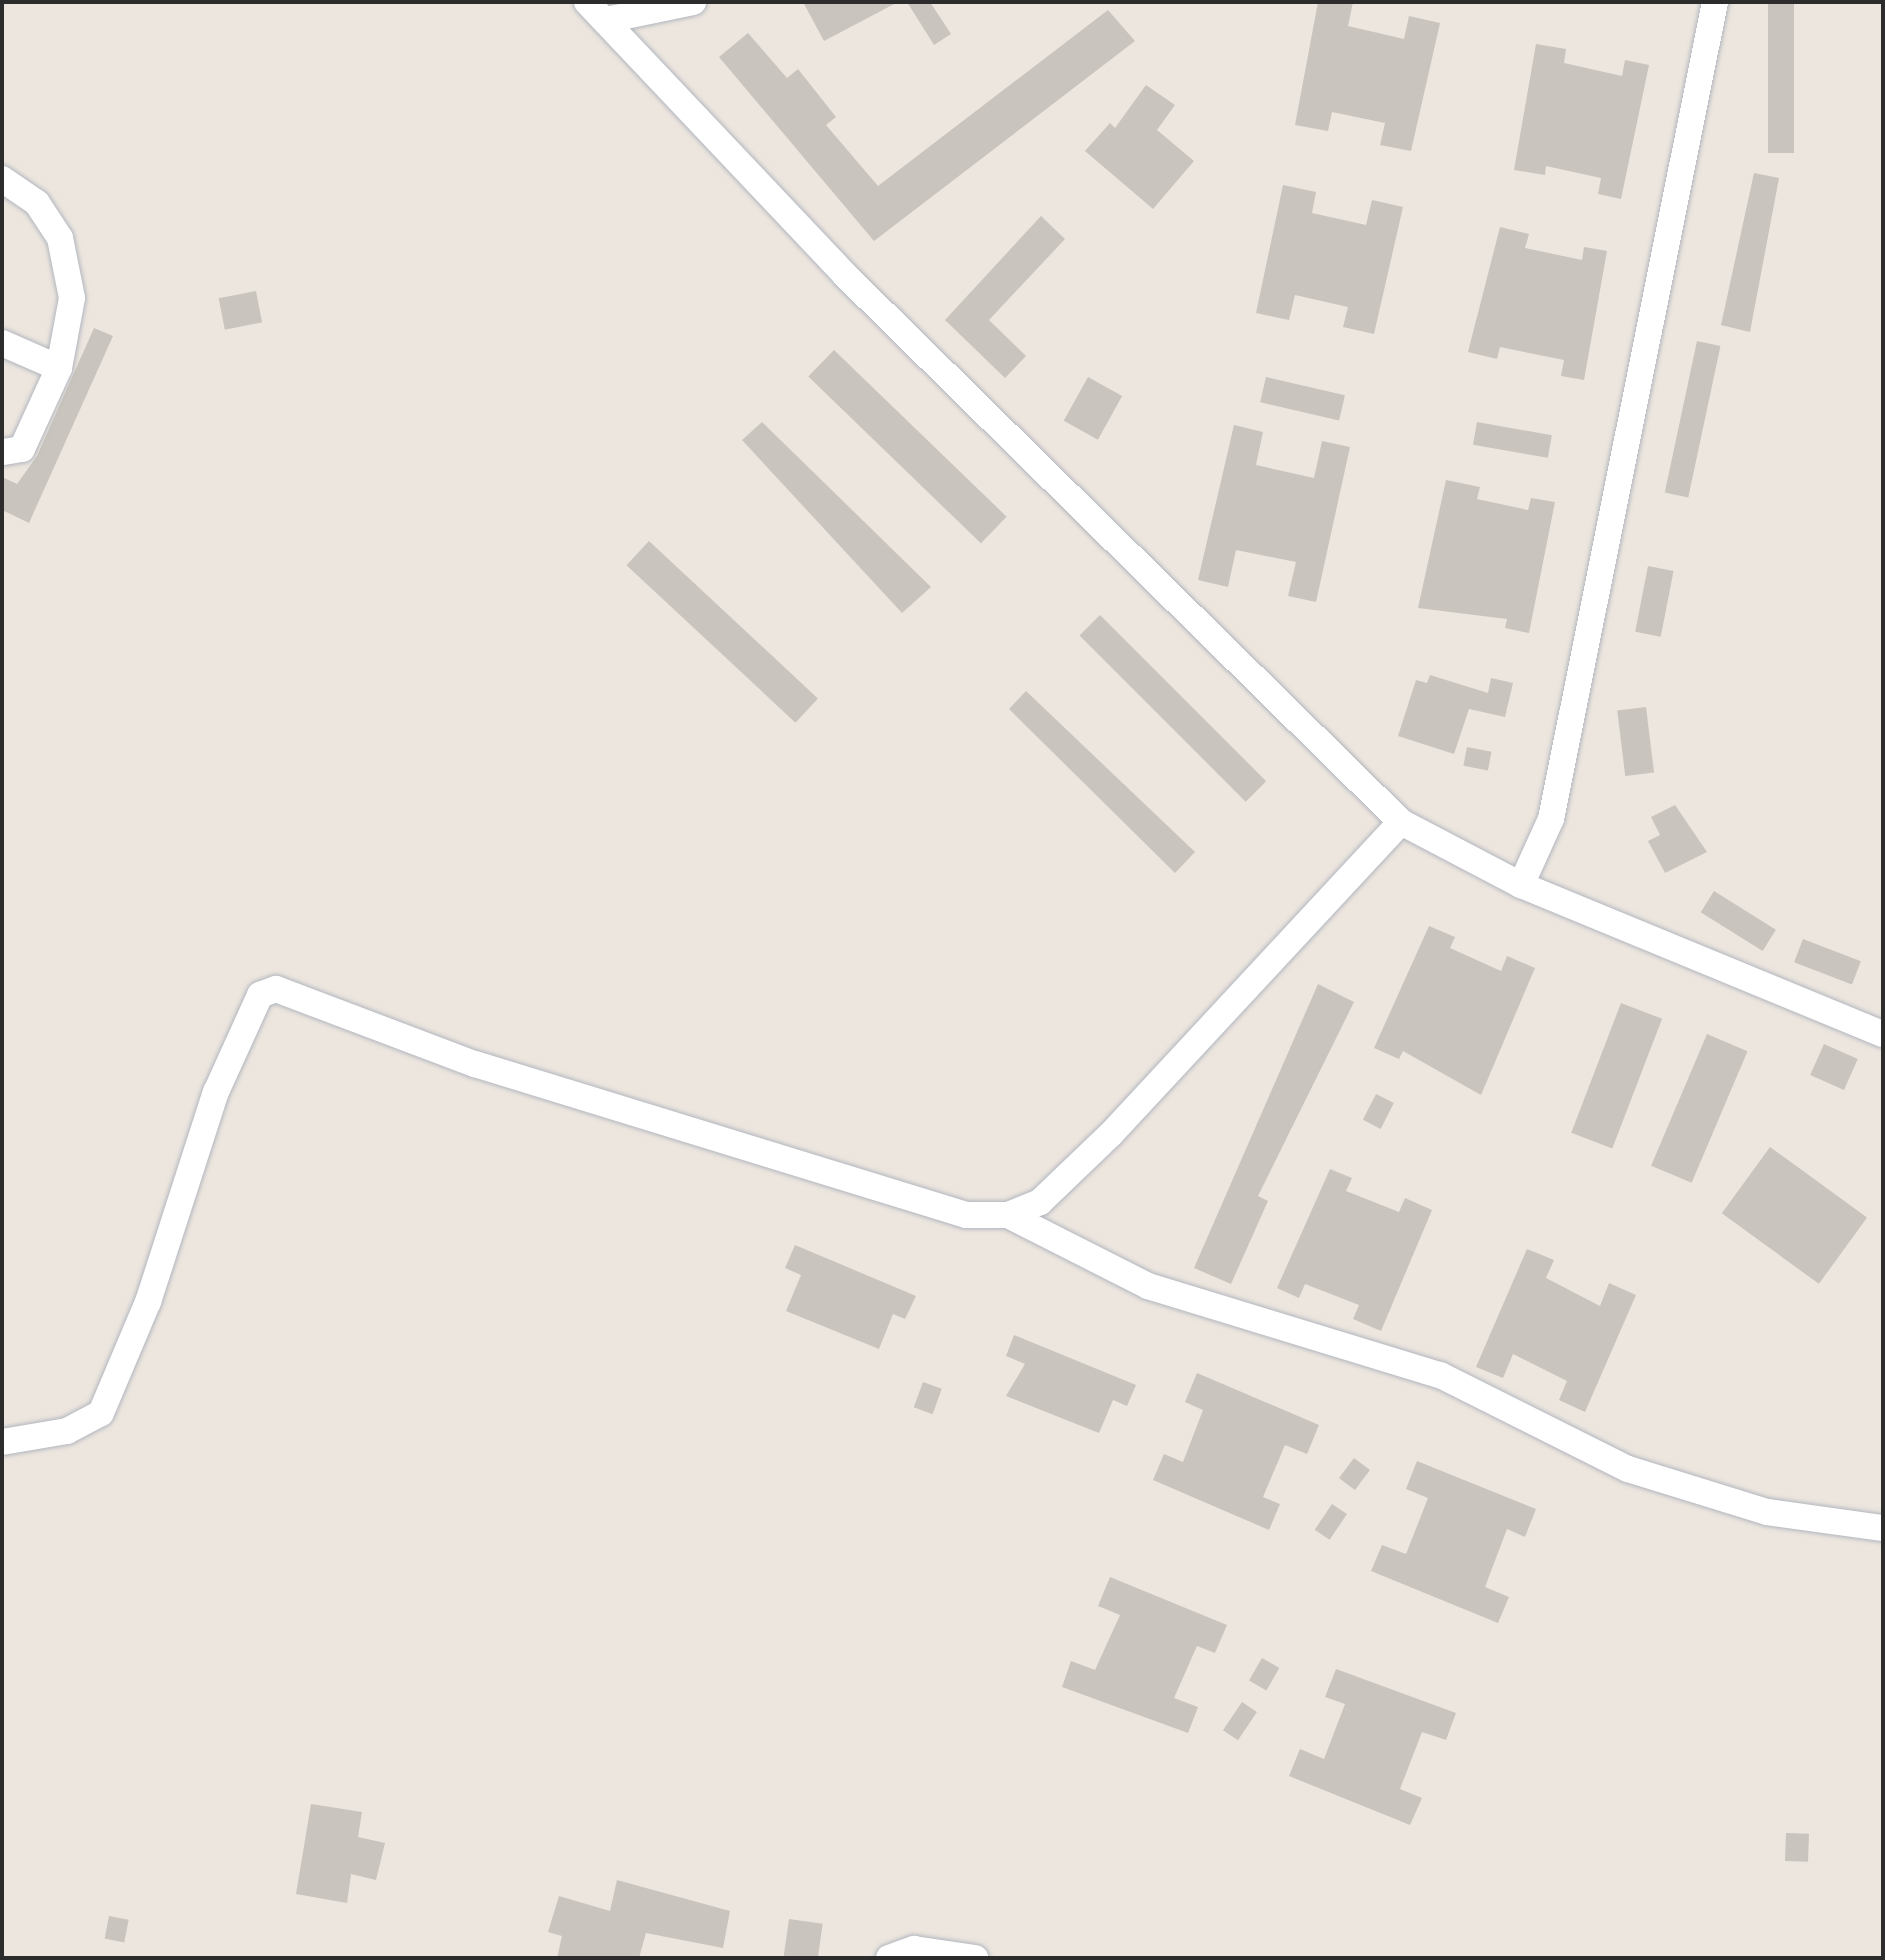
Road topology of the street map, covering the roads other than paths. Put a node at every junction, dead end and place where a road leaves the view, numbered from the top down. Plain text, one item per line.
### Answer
1 (587, 2) edge
2 (693, 2) edge
3 (1715, 2) edge
4 (611, 19) junction
5 (2, 179) edge
6 (2, 343) edge
7 (59, 368) junction
8 (2, 452) edge
9 (1401, 822) junction
10 (1521, 885) junction
11 (1883, 1034) edge
12 (1008, 1215) junction
13 (2, 1442) edge
14 (1883, 1528) edge
15 (889, 1958) edge
16 (975, 1958) edge

1 - 4 street
2 - 4 street
3 - 10 street
4 - 9 street
5 - 7 street
6 - 7 street
7 - 8 street
9 - 10 street
9 - 12 street
10 - 11 street
12 - 13 street
12 - 14 street
15 - 16 street

